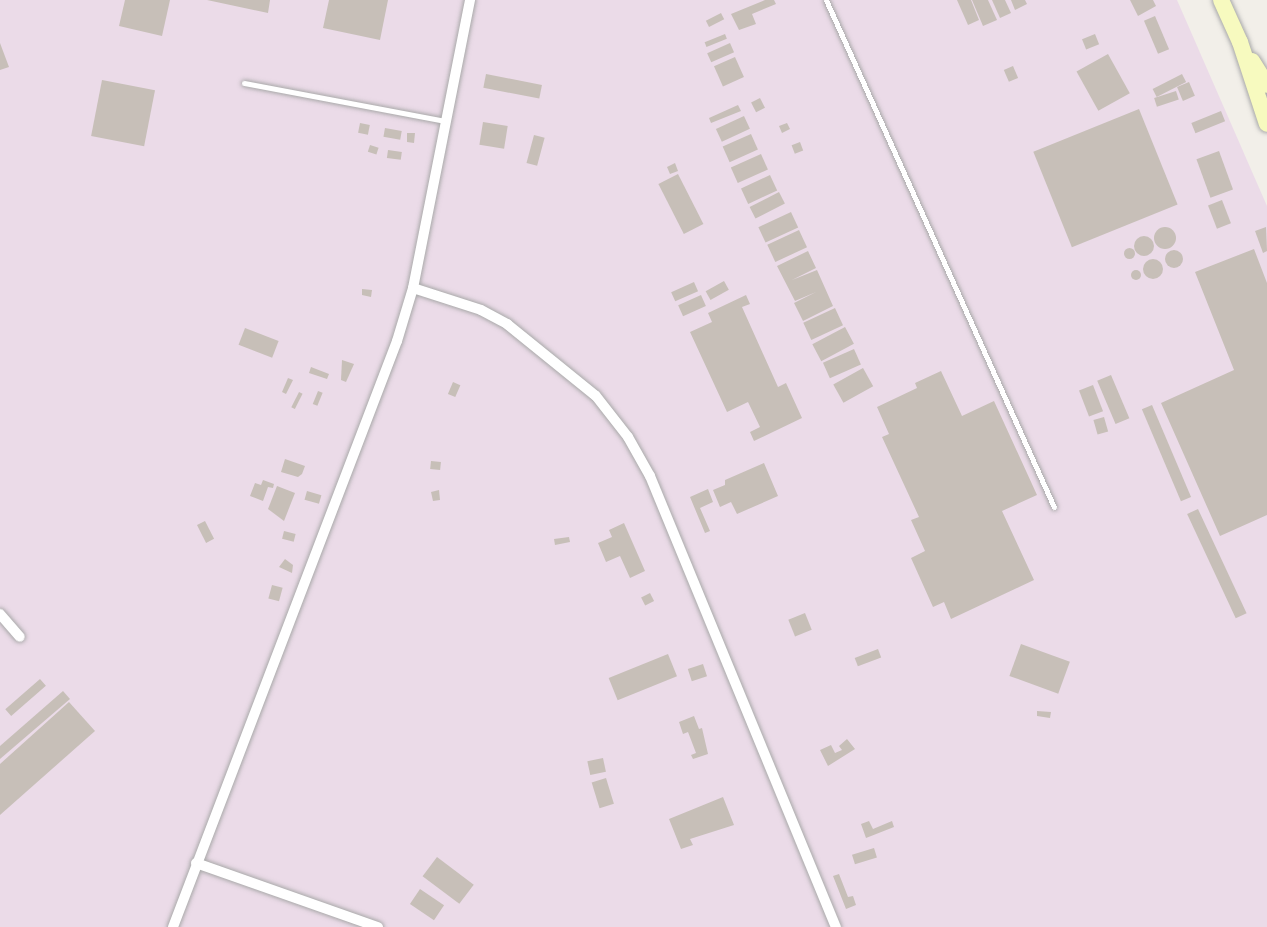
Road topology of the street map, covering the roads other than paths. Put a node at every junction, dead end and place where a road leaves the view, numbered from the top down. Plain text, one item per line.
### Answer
1 (470, 0) edge
2 (826, 0) edge
3 (1221, 0) edge
4 (1240, 42) junction
5 (244, 83) dead end
6 (1267, 85) edge
7 (445, 121) junction
8 (1267, 124) edge
9 (413, 288) junction
10 (1054, 507) dead end
11 (0, 614) edge
12 (20, 637) dead end
13 (196, 863) junction
14 (173, 927) edge
15 (378, 927) edge
16 (836, 927) edge

1 - 7 street
2 - 10 lane
3 - 4 main road
4 - 6 main road
4 - 8 main road
5 - 7 lane
7 - 9 street
9 - 13 street
9 - 16 street
11 - 12 street
13 - 14 street
13 - 15 street

